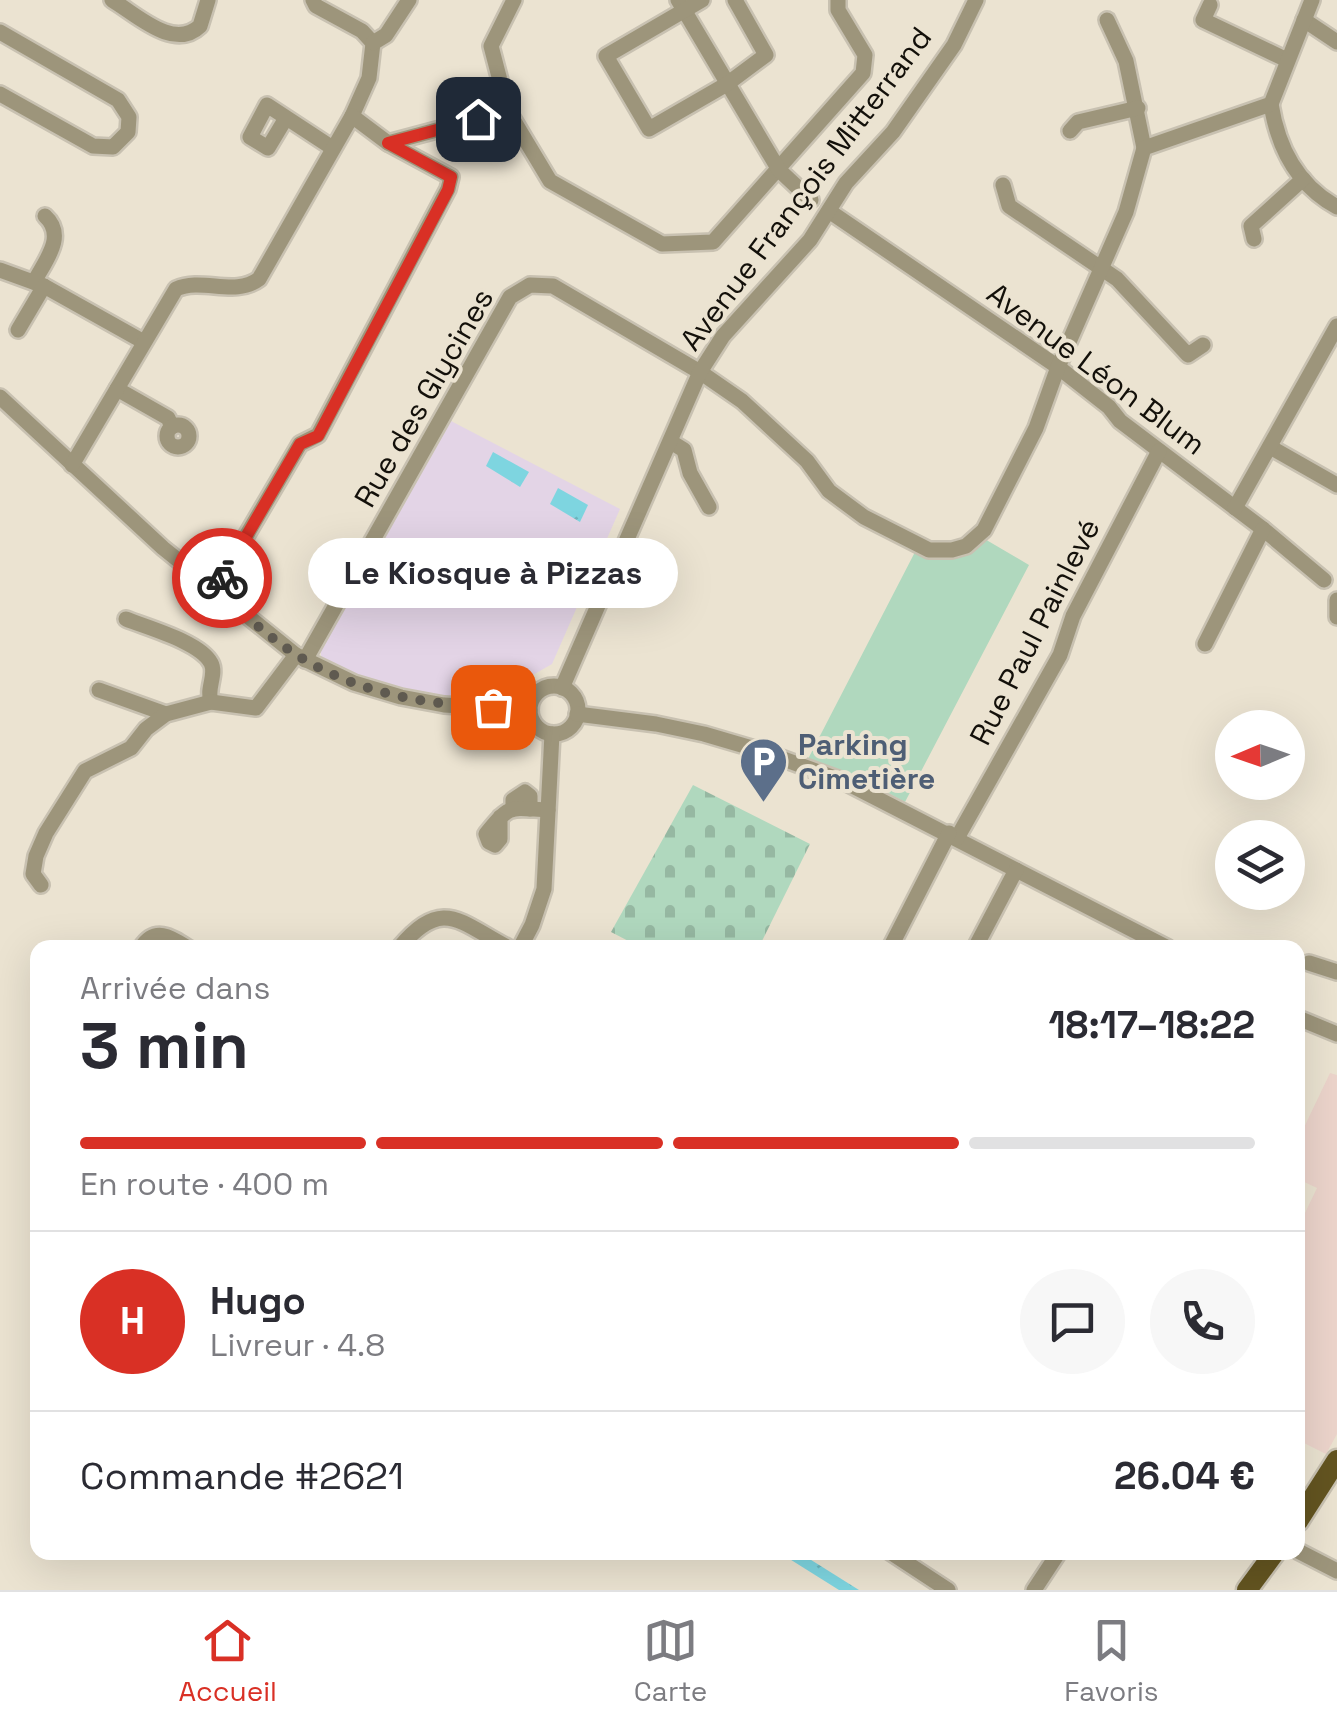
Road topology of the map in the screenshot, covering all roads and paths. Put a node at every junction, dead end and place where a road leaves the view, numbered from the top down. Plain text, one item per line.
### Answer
1 (112, 0) edge
2 (208, 0) edge
3 (314, 0) edge
4 (409, 0) edge
5 (514, 0) edge
6 (702, 0) edge
7 (735, 0) edge
8 (838, 0) edge
9 (976, 0) edge
10 (1312, 0) edge
11 (1210, 5) dead end
12 (681, 6) edge
13 (1107, 20) dead end
14 (1304, 20) junction
15 (0, 32) edge
16 (1337, 42) edge
17 (372, 43) junction
18 (1287, 60) junction
19 (726, 84) junction
20 (0, 94) edge
21 (1271, 104) junction
22 (1138, 108) junction
23 (508, 111) junction
24 (352, 116) junction
25 (286, 118) dead end
26 (1070, 131) dead end
27 (388, 143) junction
28 (331, 148) junction
29 (1144, 148) junction
30 (779, 170) junction
31 (1303, 179) junction
32 (1003, 185) dead end
33 (811, 200) dead end
34 (1337, 207) edge
35 (829, 211) junction
36 (46, 216) dead end
37 (1254, 239) dead end
38 (1100, 268) junction
39 (0, 270) edge
40 (39, 284) junction
41 (1337, 326) edge
42 (18, 330) dead end
43 (144, 342) junction
44 (1203, 345) dead end
45 (1058, 367) junction
46 (700, 372) junction
47 (117, 389) junction
48 (0, 397) edge
49 (172, 427) dead end
50 (671, 442) junction
51 (1270, 446) junction
52 (1159, 451) junction
53 (72, 465) junction
54 (1337, 485) edge
55 (709, 507) dead end
56 (1235, 508) junction
57 (1263, 529) junction
58 (1324, 580) dead end
59 (214, 589) junction
60 (1337, 600) edge
61 (1337, 617) edge
62 (126, 620) dead end
63 (1204, 644) dead end
64 (301, 658) junction
65 (562, 688) junction
66 (99, 690) dead end
67 (211, 702) junction
68 (530, 710) junction
69 (166, 714) junction
70 (577, 714) junction
71 (552, 734) junction
72 (548, 810) junction
73 (506, 813) dead end
74 (953, 836) junction
75 (1016, 870) junction
76 (40, 885) dead end
77 (146, 940) edge
78 (175, 940) edge
79 (408, 940) edge
80 (494, 940) edge
81 (524, 940) edge
82 (894, 940) edge
83 (984, 940) edge
84 (1152, 940) edge
85 (1309, 963) dead end
86 (1337, 972) edge
87 (1305, 1021) edge
88 (1337, 1034) edge
89 (1337, 1460) edge
90 (1305, 1506) edge
91 (1305, 1554) edge
92 (902, 1560) edge
93 (1053, 1560) edge
94 (1270, 1560) edge
95 (1337, 1571) edge
96 (1253, 1588) edge
97 (948, 1590) edge
98 (1034, 1590) edge

1 - 2 street
3 - 17 street
4 - 17 street
5 - 23 street
6 - 12 street
7 - 19 street
8 - 30 street
9 - 35 street, Avenue François Mitterrand
10 - 14 street
11 - 18 street
12 - 19 street
12 - 19 street
13 - 22 street
14 - 16 street
14 - 18 street
15 - 20 street
17 - 24 street
18 - 21 street
19 - 30 street
21 - 29 street
21 - 31 street
22 - 26 street
22 - 29 street
23 - 27 street
23 - 30 street
24 - 27 street
24 - 28 street
25 - 28 street
27 - 59 street
28 - 43 street
29 - 38 street
30 - 33 street
31 - 34 street
31 - 37 street
32 - 38 street
35 - 45 street, Avenue Léon Blum
35 - 46 street, Avenue François Mitterrand
36 - 40 street
38 - 44 street
38 - 45 street
39 - 40 street
40 - 42 street
40 - 43 street
41 - 51 street
43 - 47 street
45 - 46 street, Rue des Glycines
45 - 52 street, Avenue Léon Blum
46 - 50 street, Avenue François Mitterrand
46 - 64 street, Rue des Glycines
47 - 49 street
47 - 53 street
48 - 53 street
50 - 55 street
50 - 65 street, Avenue François Mitterrand
51 - 54 street
51 - 56 street
52 - 56 street, Avenue Léon Blum
52 - 74 street, Rue Paul Painlevé
53 - 59 street
56 - 57 street, Avenue Léon Blum
57 - 58 street, Avenue Léon Blum
57 - 63 street
59 - 64 street
60 - 61 street
62 - 67 street
64 - 67 street, Rue des Glycines
64 - 68 street
65 - 68 street
65 - 70 street
66 - 69 street
67 - 69 street
68 - 71 street
69 - 76 street
70 - 71 street
70 - 74 street
71 - 72 street
72 - 73 street
72 - 81 street
74 - 75 street
74 - 82 street, Rue Paul Painlevé
75 - 83 street
75 - 84 street
77 - 78 street
79 - 80 street
85 - 86 street
87 - 88 street
89 - 90 main road
91 - 95 street
92 - 97 street
93 - 98 street
94 - 96 main road

